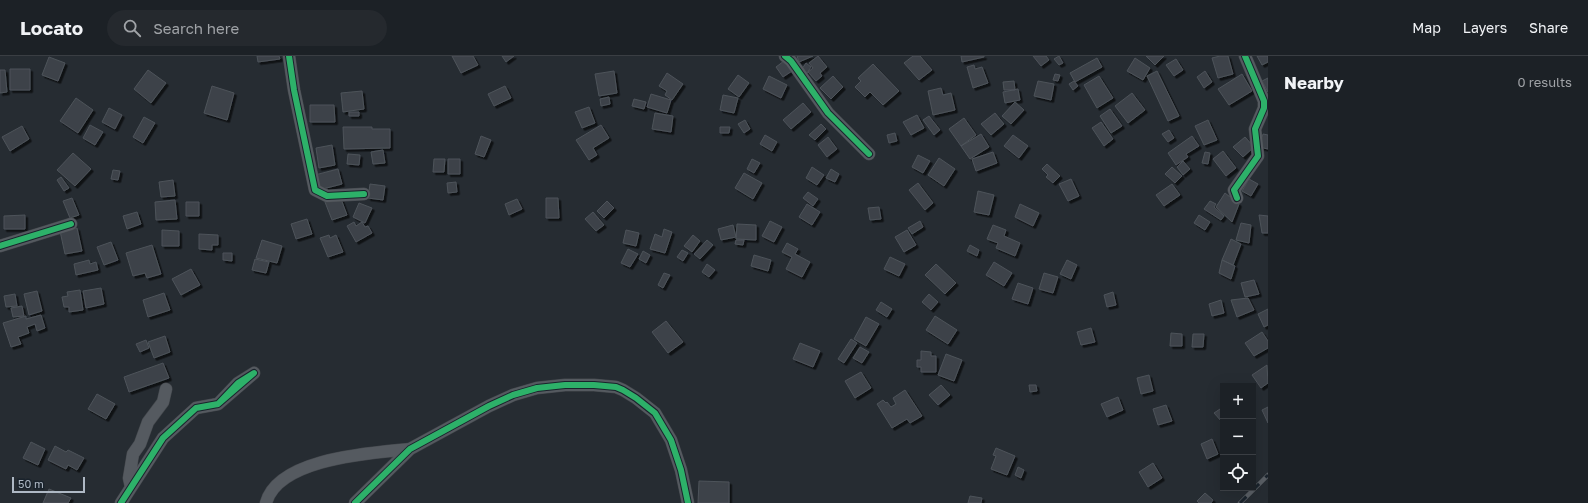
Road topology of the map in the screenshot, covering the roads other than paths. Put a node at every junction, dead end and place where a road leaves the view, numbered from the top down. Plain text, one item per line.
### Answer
1 (289, 56) edge
2 (785, 56) edge
3 (1245, 56) edge
4 (869, 154) dead end
5 (364, 194) dead end
6 (1237, 198) dead end
7 (71, 224) dead end
8 (0, 246) edge
9 (166, 388) dead end
10 (218, 404) dead end
11 (410, 449) junction
12 (131, 487) junction
13 (121, 503) edge
14 (266, 503) edge
15 (355, 503) edge
16 (688, 503) edge

1 - 5 street
2 - 4 street
3 - 6 street
7 - 8 street
9 - 12 street
10 - 12 street
11 - 14 street
11 - 15 street
11 - 16 street
12 - 13 street

